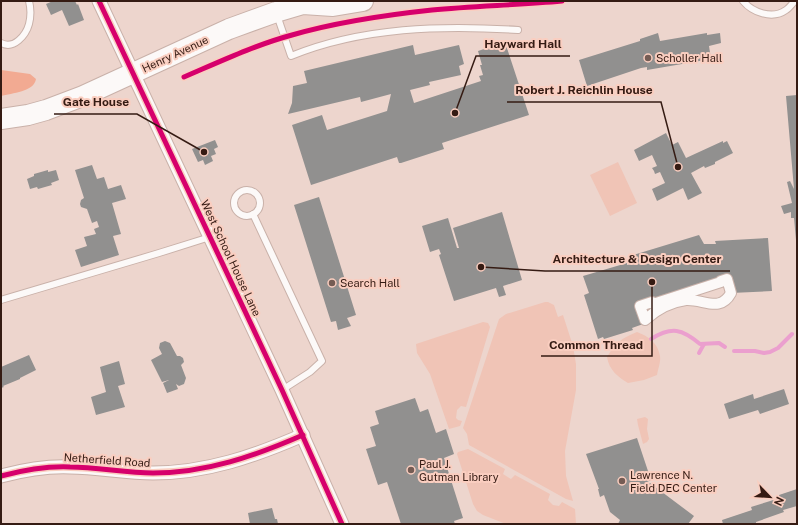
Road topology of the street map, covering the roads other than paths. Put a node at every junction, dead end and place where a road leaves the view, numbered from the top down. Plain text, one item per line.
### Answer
1 (29, 1) edge
2 (100, 1) edge
3 (363, 1) edge
4 (743, 1) edge
5 (794, 1) edge
6 (305, 2) edge
7 (276, 12) junction
8 (518, 30) dead end
9 (1, 42) edge
10 (134, 74) junction
11 (1, 119) edge
12 (253, 214) junction
13 (210, 237) junction
14 (721, 281) joint
15 (1, 300) edge
16 (282, 390) junction
17 (303, 436) junction
18 (1, 476) edge
19 (342, 524) edge

1 - 9 lane
2 - 10 street, West School House Lane
3 - 6 main road, Henry Avenue
4 - 5 lane
6 - 7 main road, Henry Avenue
7 - 8 lane
7 - 10 main road, Henry Avenue
10 - 11 main road, Henry Avenue
10 - 13 street, West School House Lane
12 - 12 lane
12 - 16 lane
13 - 15 lane
13 - 16 street, West School House Lane
14 - 14 street
16 - 17 street, West School House Lane
17 - 18 street, Netherfield Road
17 - 19 street, West School House Lane

